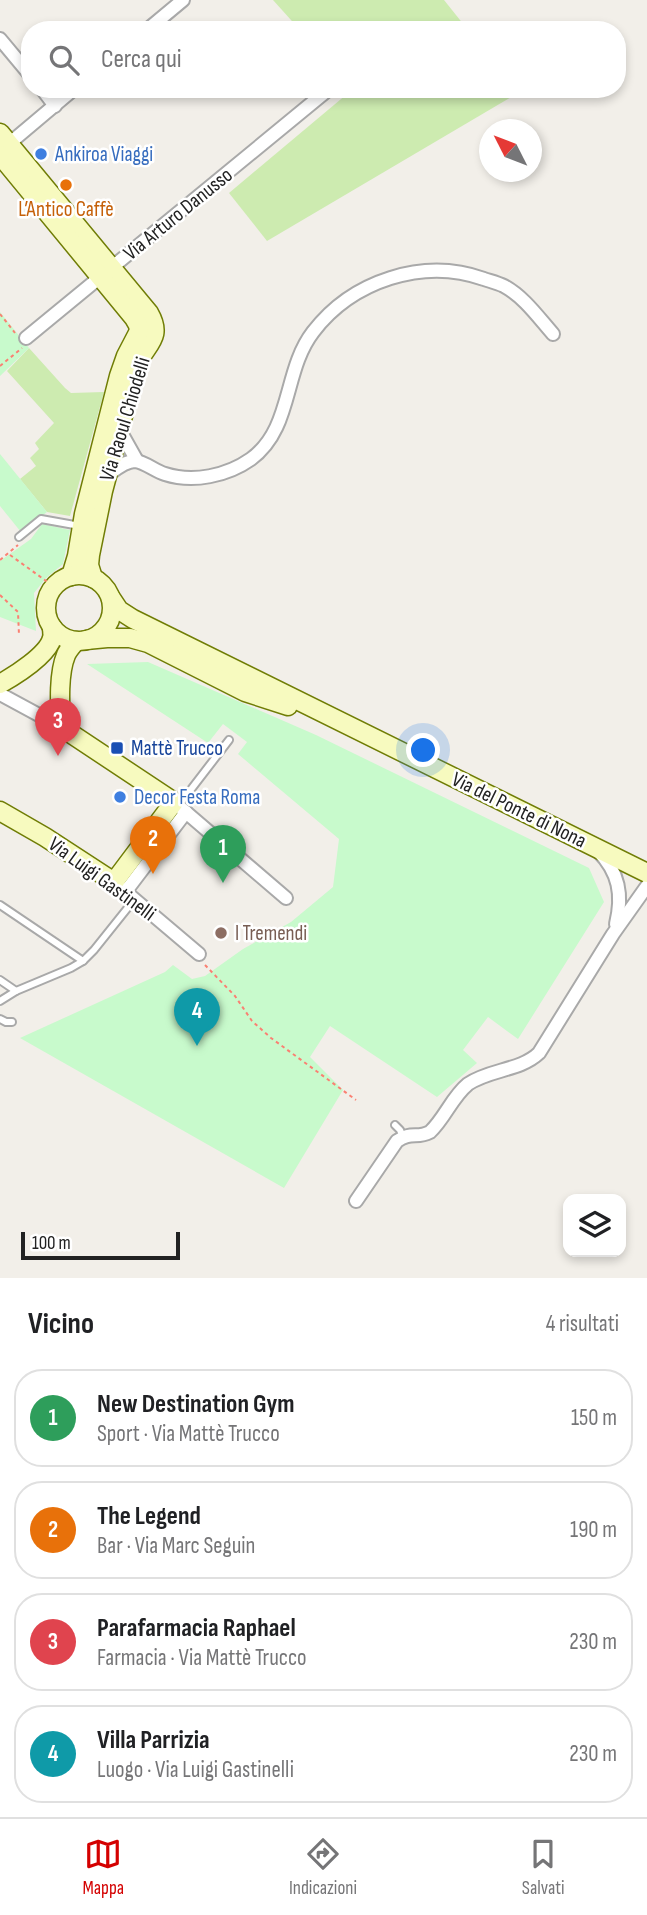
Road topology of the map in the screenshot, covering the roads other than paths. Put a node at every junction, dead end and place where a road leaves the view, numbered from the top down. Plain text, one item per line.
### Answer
1 (183, 0) edge
2 (157, 21) edge
3 (0, 39) edge
4 (21, 64) edge
5 (49, 98) edge
6 (64, 98) edge
7 (318, 98) edge
8 (55, 106) junction
9 (2, 146) edge
10 (106, 273) junction
11 (553, 334) dead end
12 (26, 342) road end
13 (119, 429) junction
14 (137, 461) junction
15 (108, 475) junction
16 (82, 526) junction
17 (19, 537) dead end
18 (71, 576) junction
19 (93, 578) junction
20 (111, 598) junction
21 (52, 627) junction
22 (81, 641) junction
23 (0, 684) edge
24 (0, 694) edge
25 (61, 727) junction
26 (354, 729) junction
27 (229, 740) dead end
28 (180, 806) junction
29 (0, 811) edge
30 (594, 847) junction
31 (640, 869) edge
32 (619, 886) junction
33 (647, 886) edge
34 (125, 891) junction
35 (286, 898) dead end
36 (634, 902) junction
37 (0, 905) edge
38 (612, 934) junction
39 (201, 959) road end
40 (83, 961) junction
41 (0, 980) edge
42 (16, 991) junction
43 (0, 1001) edge
44 (0, 1019) edge
45 (12, 1022) dead end
46 (395, 1125) dead end
47 (403, 1137) junction
48 (356, 1201) dead end

1 - 2 street
3 - 4 street
5 - 8 street
6 - 8 street, Via Raoul Chiodelli
7 - 10 street, Via Arturo Danusso
8 - 9 street, Via Raoul Chiodelli
9 - 10 main road, Via Raoul Chiodelli
10 - 12 street, Via Arturo Danusso
10 - 13 main road, Via Raoul Chiodelli
10 - 16 main road, Via Raoul Chiodelli
11 - 14 street
13 - 14 street
13 - 15 main road, Via Raoul Chiodelli
14 - 15 street
15 - 19 main road, Via Raoul Chiodelli
16 - 17 lane
16 - 18 main road, Via Raoul Chiodelli
18 - 19 main road
18 - 21 main road
19 - 20 main road
20 - 22 main road
20 - 26 main road, Via del Ponte di Nona
21 - 22 main road
21 - 23 main road
22 - 25 main road
22 - 26 main road, Via del Ponte di Nona
24 - 25 street
25 - 28 main road
26 - 30 main road, Via del Ponte di Nona
27 - 28 lane
28 - 34 main road
28 - 35 street
29 - 34 main road, Via Luigi Gastinelli
30 - 31 main road, Via del Ponte di Nona
30 - 32 street
31 - 32 street
31 - 36 street
32 - 38 street
33 - 36 street
34 - 39 street, Via Luigi Gastinelli
34 - 40 lane
36 - 38 street
37 - 40 lane
38 - 47 street
40 - 42 lane
41 - 42 lane
42 - 43 lane
44 - 45 lane
46 - 47 lane
47 - 48 street

